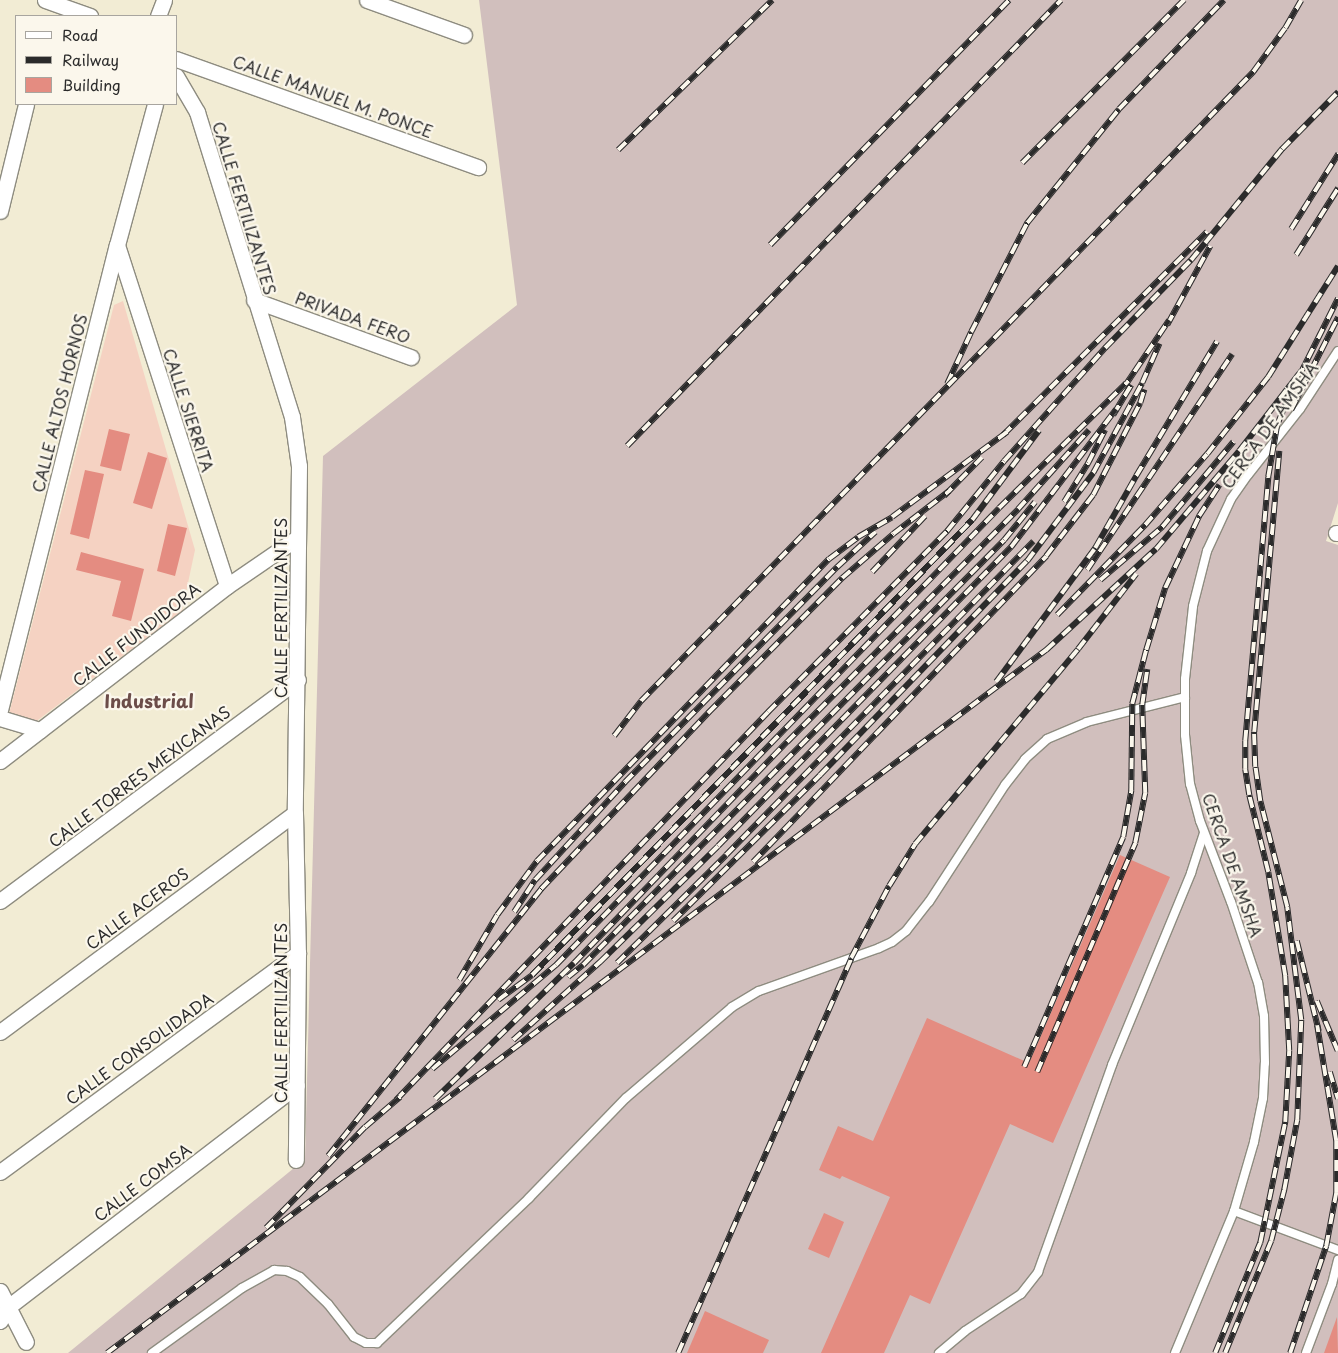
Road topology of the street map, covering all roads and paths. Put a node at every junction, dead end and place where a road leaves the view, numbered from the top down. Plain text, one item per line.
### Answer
1 (164, 0) edge
2 (367, 0) edge
3 (48, 6) edge
4 (86, 15) edge
5 (158, 15) edge
6 (464, 35) dead end
7 (178, 60) edge
8 (178, 79) edge
9 (26, 105) edge
10 (155, 105) edge
11 (478, 167) dead end
12 (0, 211) edge
13 (117, 245) junction
14 (254, 300) junction
15 (1338, 351) edge
16 (411, 357) dead end
17 (297, 538) junction
18 (227, 586) junction
19 (298, 680) junction
20 (1185, 697) junction
21 (0, 710) edge
22 (0, 718) edge
23 (40, 730) junction
24 (0, 761) edge
25 (295, 813) junction
26 (1204, 832) junction
27 (0, 901) edge
28 (298, 953) junction
29 (0, 1032) edge
30 (297, 1085) junction
31 (296, 1160) dead end
32 (0, 1172) edge
33 (1234, 1211) junction
34 (1338, 1250) edge
35 (1338, 1260) edge
36 (0, 1291) edge
37 (8, 1307) junction
38 (0, 1321) edge
39 (26, 1342) dead end
40 (152, 1353) edge
41 (940, 1353) edge
42 (1175, 1353) edge
43 (1306, 1353) edge

1 - 5 street
2 - 6 street
3 - 4 street
7 - 11 street, CALLE MANUEL M. PONCE
8 - 14 street, CALLE FERTILIZANTES
9 - 12 street
10 - 13 street, CALLE ALTOS HORNOS
13 - 18 street, CALLE SIERRITA
13 - 21 street, CALLE ALTOS HORNOS
14 - 16 street, PRIVADA FERO
14 - 17 street, CALLE FERTILIZANTES
15 - 20 lane, CERCA DE AMSHA
17 - 18 street, CALLE FUNDIDORA
17 - 19 street, CALLE FERTILIZANTES
18 - 23 street, CALLE FUNDIDORA
19 - 25 street, CALLE FERTILIZANTES
19 - 27 street, CALLE TORRES MEXICANAS
20 - 26 lane, CERCA DE AMSHA
20 - 40 lane
22 - 23 street
23 - 24 street, CALLE FUNDIDORA
25 - 28 street, CALLE FERTILIZANTES
25 - 29 street, CALLE ACEROS
26 - 33 lane, CERCA DE AMSHA
26 - 41 lane
28 - 30 street, CALLE FERTILIZANTES
28 - 32 street, CALLE CONSOLIDADA
30 - 31 street, CALLE FERTILIZANTES
30 - 37 street, CALLE COMSA
33 - 34 lane
33 - 42 lane, CERCA DE AMSHA
35 - 43 lane
36 - 37 street
37 - 38 street
37 - 39 street

